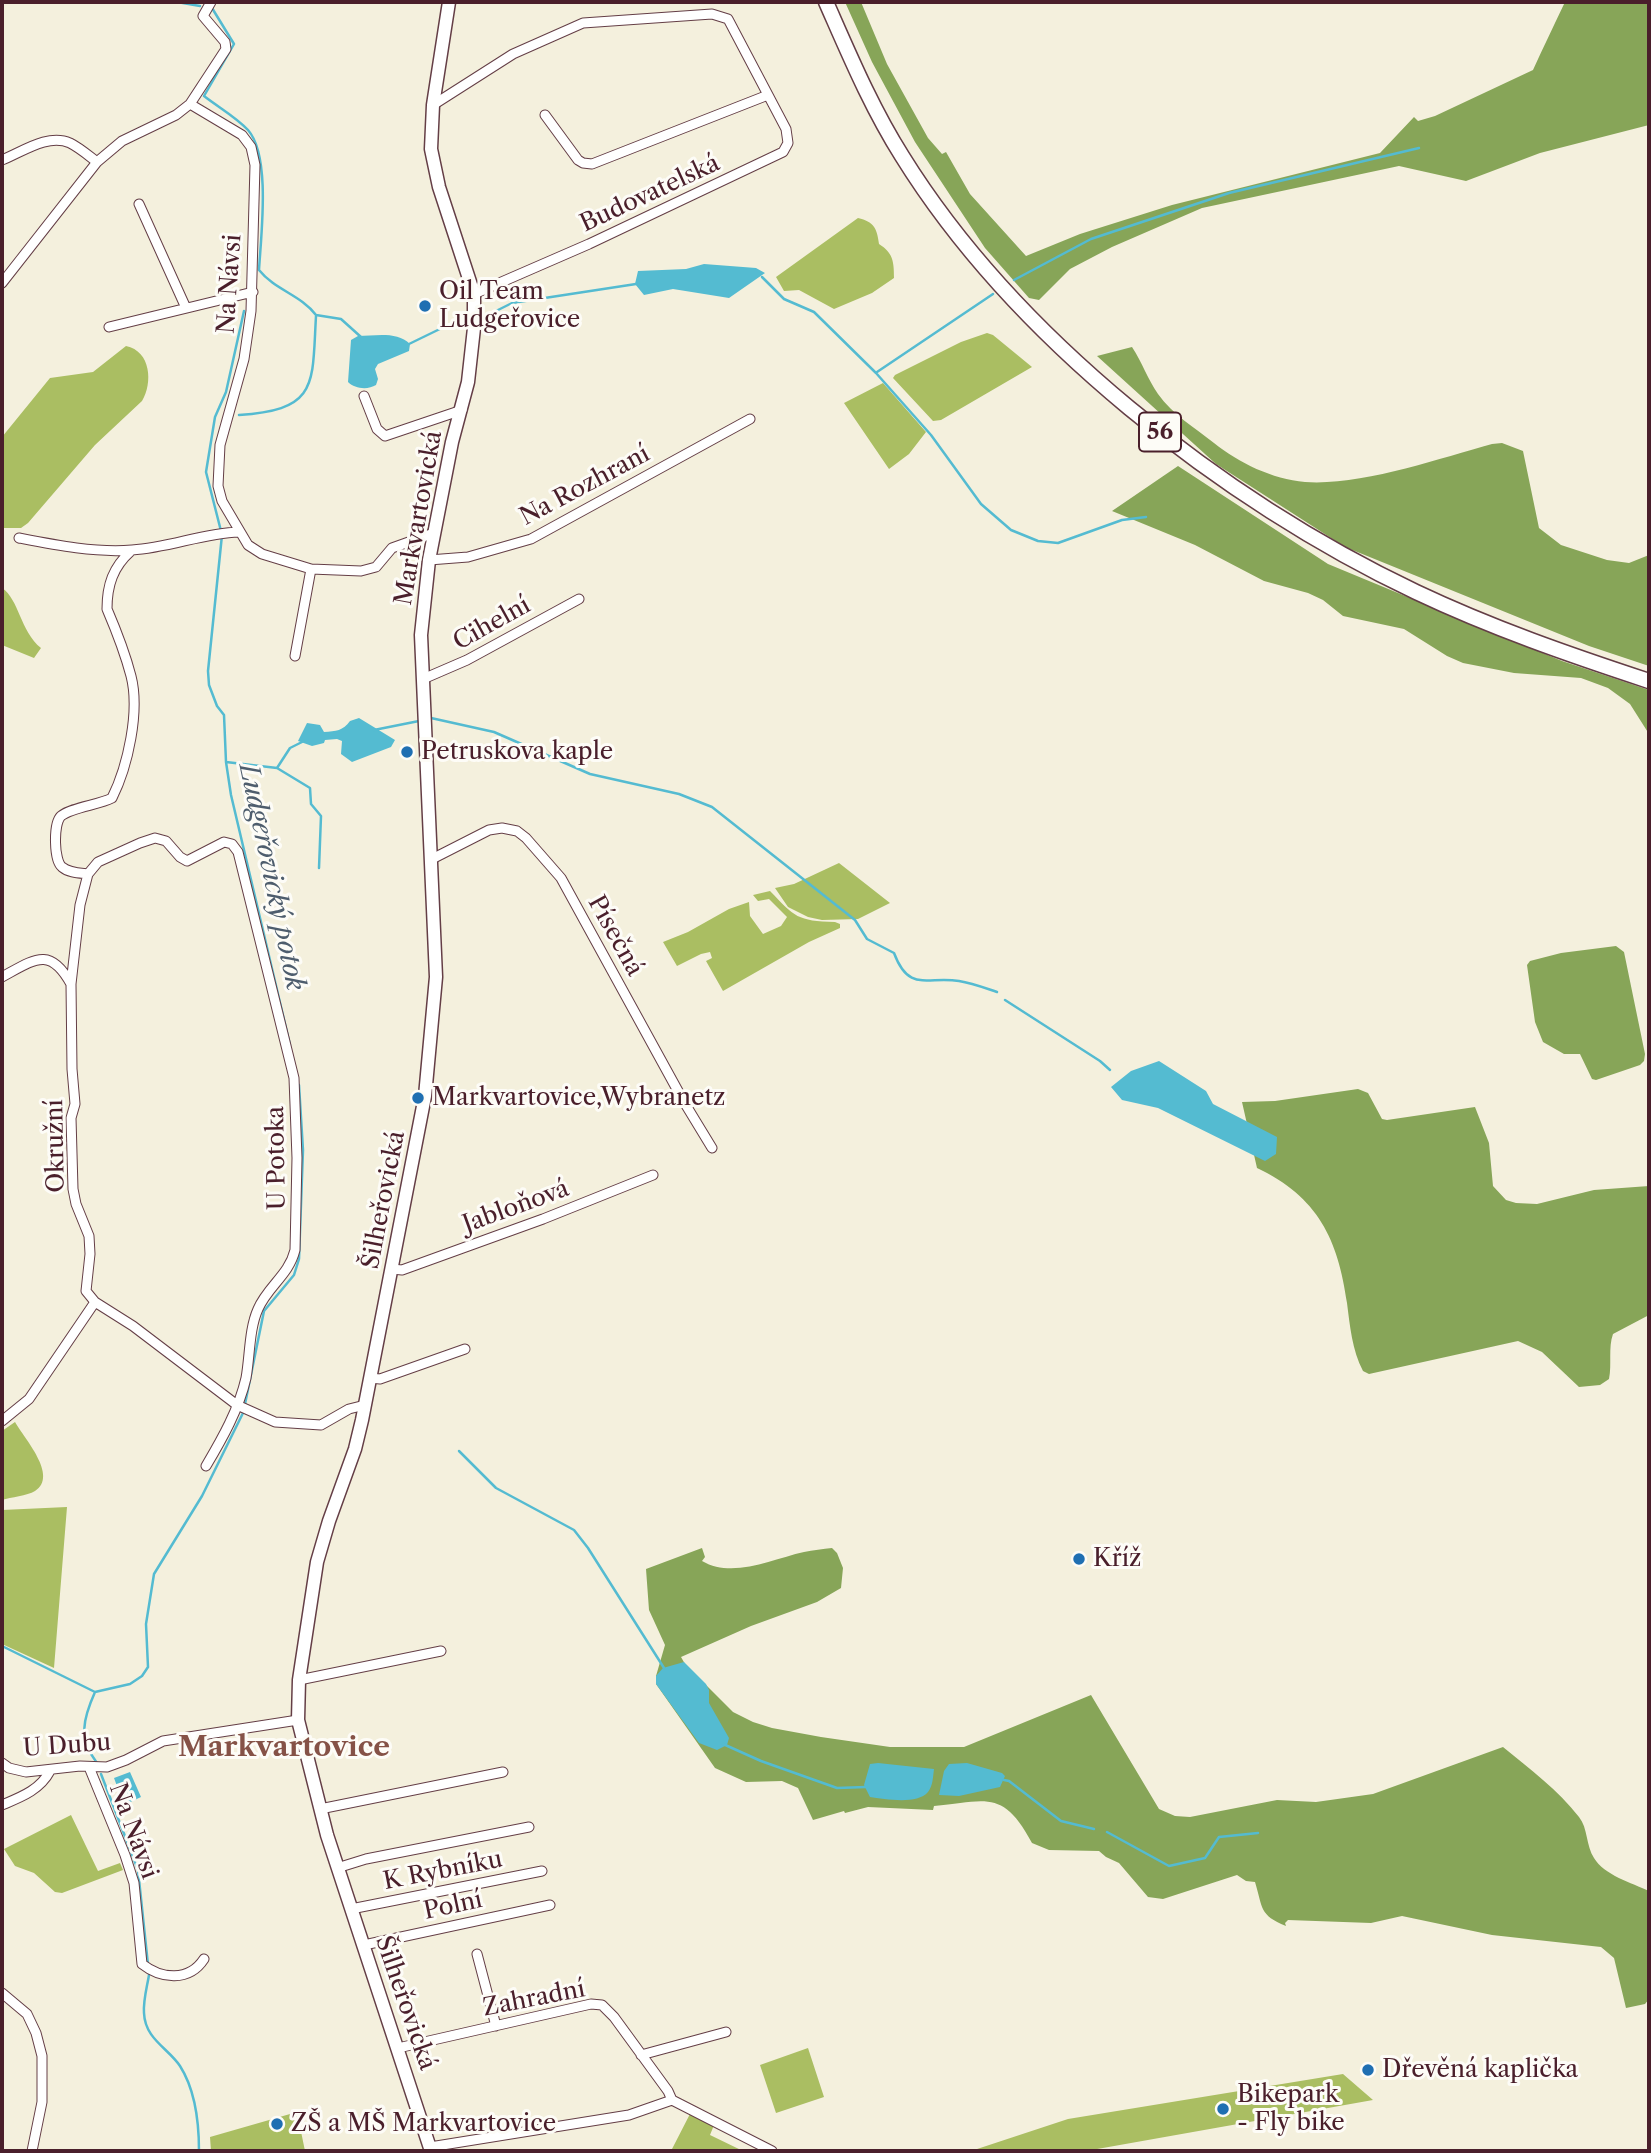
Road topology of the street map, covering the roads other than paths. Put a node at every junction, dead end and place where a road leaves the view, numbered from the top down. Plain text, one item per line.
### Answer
1 (211, 2) edge
2 (449, 2) edge
3 (826, 2) edge
4 (768, 95) junction
5 (190, 104) junction
6 (433, 105) junction
7 (545, 115) dead end
8 (2, 160) edge
9 (97, 162) junction
10 (139, 204) dead end
11 (2, 283) edge
12 (253, 292) junction
13 (474, 295) junction
14 (186, 308) junction
15 (109, 327) dead end
16 (364, 396) dead end
17 (461, 410) junction
18 (750, 419) dead end
19 (239, 533) junction
20 (434, 533) junction
21 (19, 538) dead end
22 (131, 551) junction
23 (429, 560) junction
24 (311, 569) junction
25 (579, 599) dead end
26 (421, 635) joint
27 (295, 656) dead end
28 (423, 680) junction
29 (1649, 681) edge
30 (432, 859) junction
31 (88, 874) junction
32 (2, 977) edge
33 (71, 984) junction
34 (712, 1148) dead end
35 (653, 1175) dead end
36 (392, 1269) junction
37 (95, 1302) junction
38 (465, 1349) dead end
39 (370, 1378) junction
40 (237, 1405) junction
41 (365, 1405) junction
42 (2, 1421) edge
43 (206, 1466) dead end
44 (441, 1650) dead end
45 (299, 1680) junction
46 (298, 1720) junction
47 (2, 1763) edge
48 (89, 1767) junction
49 (50, 1771) junction
50 (503, 1772) dead end
51 (2, 1805) edge
52 (320, 1809) junction
53 (529, 1827) dead end
54 (337, 1868) junction
55 (542, 1871) dead end
56 (550, 1905) dead end
57 (351, 1909) junction
58 (363, 1945) junction
59 (477, 1954) dead end
60 (204, 1959) dead end
61 (2, 1993) edge
62 (496, 2026) junction
63 (726, 2032) dead end
64 (398, 2048) junction
65 (641, 2055) junction
66 (672, 2100) junction
67 (430, 2149) edge
68 (32, 2151) edge
69 (772, 2151) edge

1 - 5 street
2 - 6 street, Markvartovická
3 - 29 main road, 56
4 - 6 street, Budovatelská
4 - 7 street, Budovatelská
4 - 13 street, Budovatelská
5 - 9 street
5 - 12 street, Na Návsi
6 - 13 street, Markvartovická
8 - 9 street
9 - 11 street
10 - 14 street
12 - 14 street
12 - 19 street, Na Návsi
13 - 17 street, Markvartovická
14 - 15 street
16 - 17 street, Markvartovická
17 - 20 street, Markvartovická
18 - 23 street, Na Rozhraní
19 - 22 street
19 - 24 street, Na Návsi
20 - 23 street, Markvartovická
20 - 24 street, Na Návsi
21 - 22 street
22 - 31 street
23 - 26 street, Markvartovická
24 - 27 street
25 - 28 street, Cihelní
26 - 28 street, Šilheřovická
28 - 30 street, Šilheřovická
30 - 34 street, Písečná
30 - 36 street, Šilheřovická
31 - 33 street, Okružní
31 - 40 street, U Potoka
32 - 33 street
33 - 37 street, Okružní
35 - 36 street, Jabloňová
36 - 39 street, Šilheřovická
37 - 40 street
37 - 42 street
38 - 39 street
39 - 41 street, Šilheřovická
40 - 41 street
40 - 43 street, U Potoka
41 - 45 street, Šilheřovická
44 - 45 street
45 - 46 street, Šilheřovická
46 - 48 street, U Dubu
46 - 52 street, Šilheřovická
47 - 49 street, U Dubu
48 - 49 street, U Dubu
48 - 60 street, Na Návsi
49 - 51 street
50 - 52 street
52 - 54 street, Šilheřovická
53 - 54 street
54 - 57 street, Šilheřovická
55 - 57 street, K Rybníku
56 - 58 street, Polní
57 - 58 street, Šilheřovická
58 - 64 street, Šilheřovická
59 - 62 street
61 - 68 street
62 - 64 street, Zahradní
62 - 65 street, Zahradní
63 - 65 street
64 - 67 street, Šilheřovická
65 - 66 street, Zahradní
66 - 67 street
66 - 69 street

